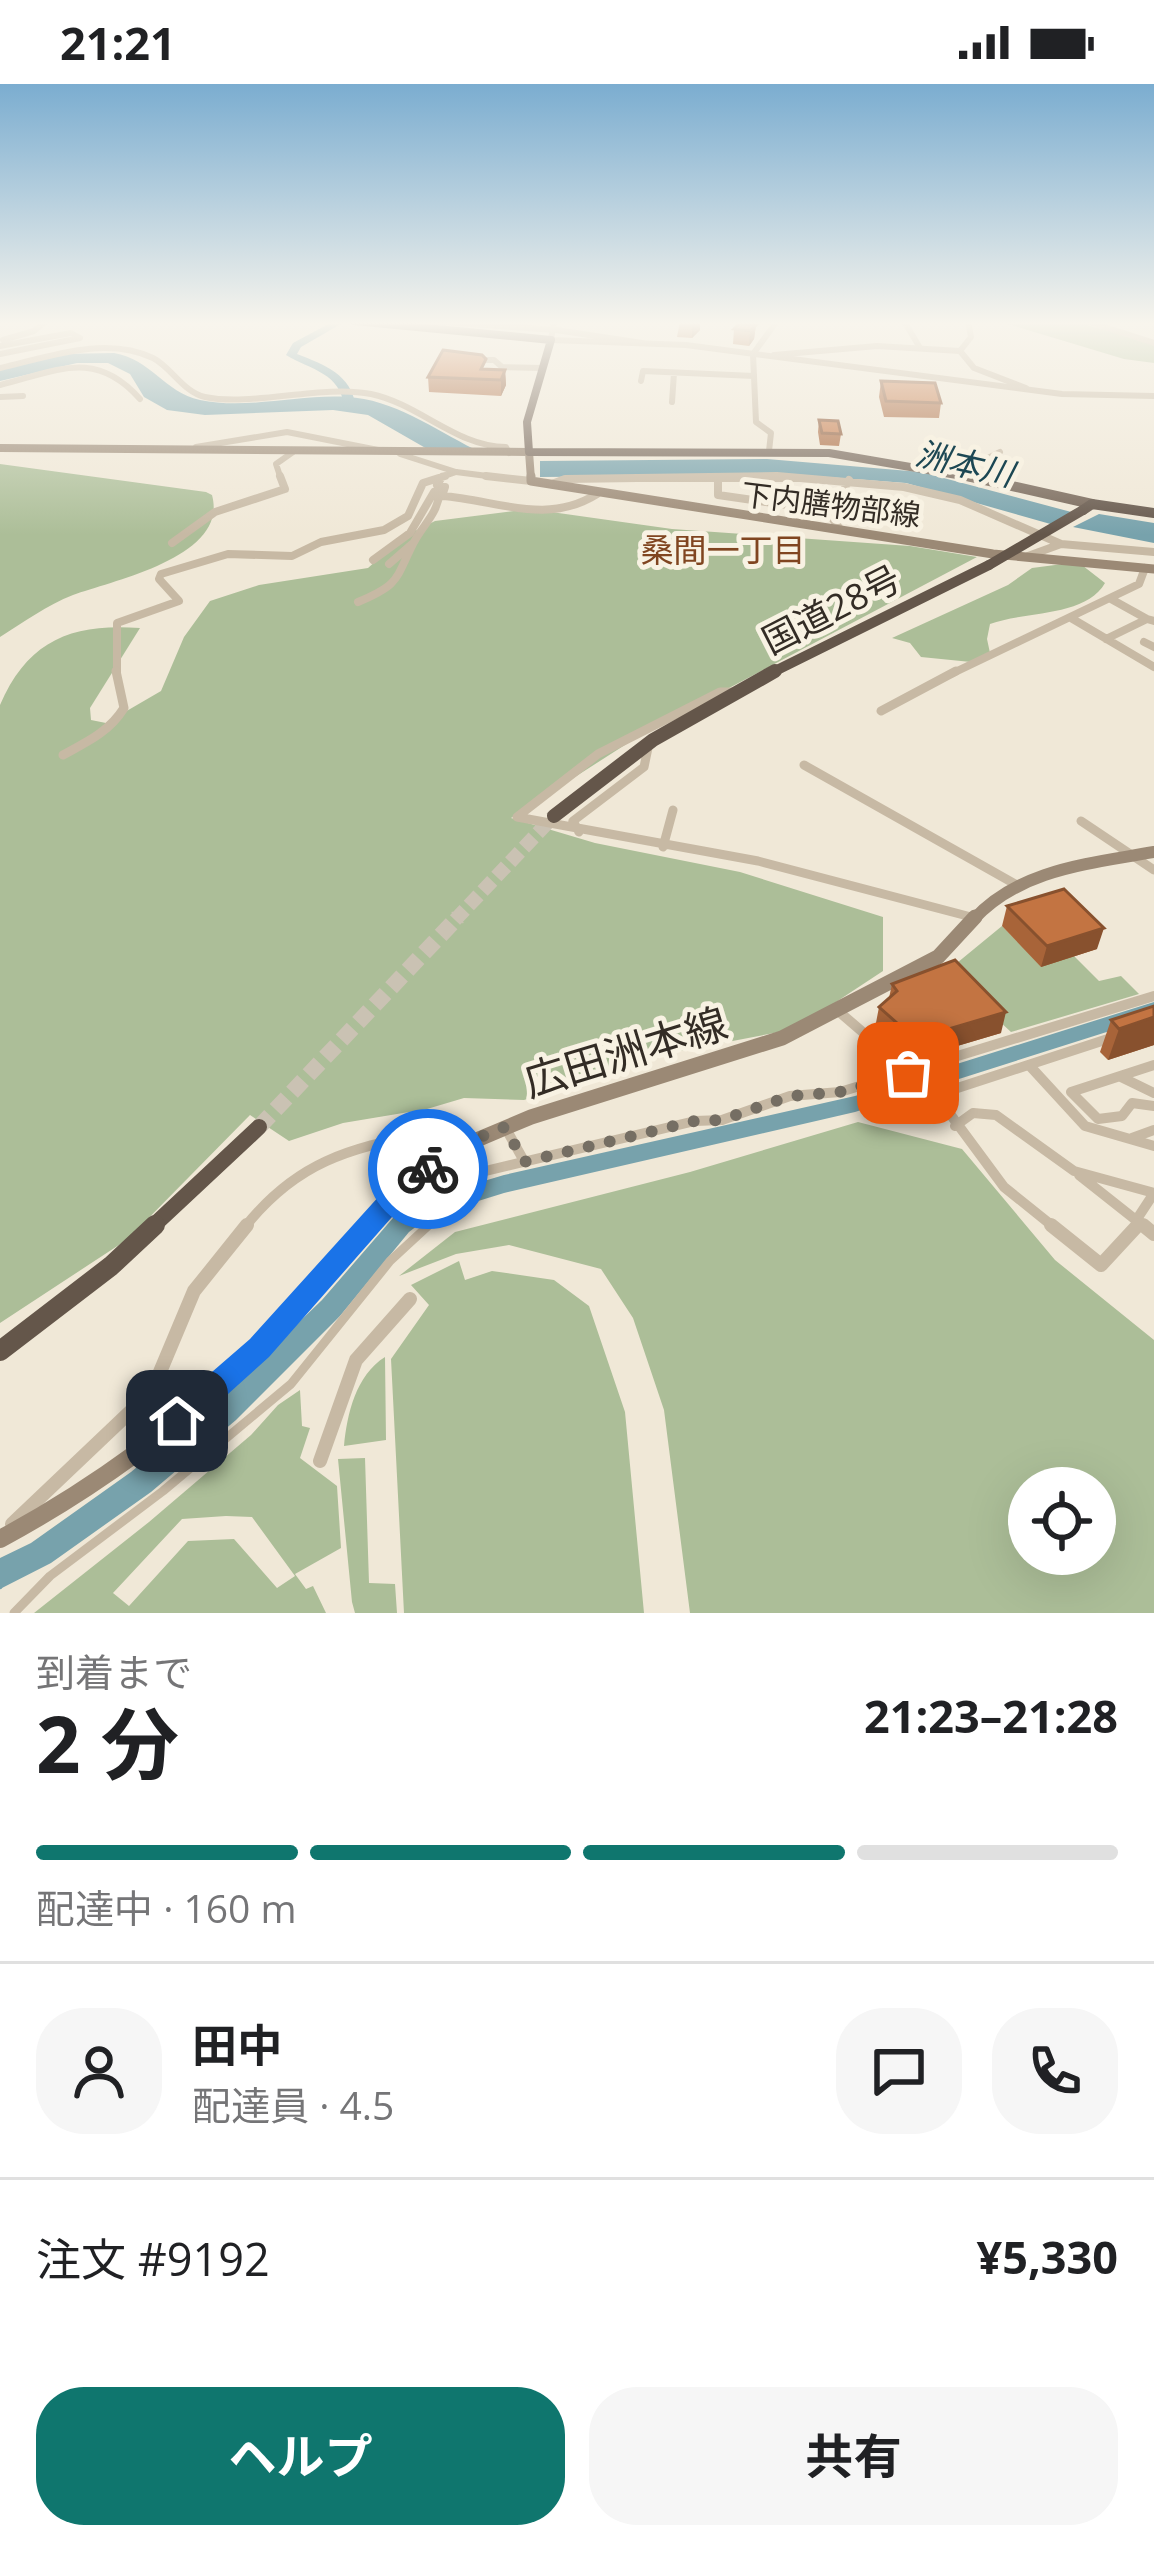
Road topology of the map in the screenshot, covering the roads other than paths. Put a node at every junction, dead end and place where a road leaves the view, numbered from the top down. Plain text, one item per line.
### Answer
1 (135, 392) edge
2 (193, 392) edge
3 (325, 392) edge
4 (346, 392) edge
5 (535, 392) edge
6 (673, 392) edge
7 (755, 392) edge
8 (1079, 392) edge
9 (23, 396) dead end
10 (1154, 396) edge
11 (0, 397) edge
12 (140, 399) dead end
13 (672, 402) dead end
14 (196, 447) junction
15 (0, 448) edge
16 (769, 451) junction
17 (293, 452) junction
18 (1000, 452) dead end
19 (509, 453) junction
20 (396, 454) junction
21 (529, 455) junction
22 (456, 472) junction
23 (718, 476) junction
24 (531, 480) junction
25 (849, 480) junction
26 (440, 482) junction
27 (999, 483) junction
28 (552, 484) junction
29 (597, 494) junction
30 (1088, 507) junction
31 (836, 512) junction
32 (1154, 513) edge
33 (840, 529) junction
34 (415, 540) junction
35 (172, 543) dead end
36 (1060, 544) junction
37 (1154, 552) edge
38 (1028, 556) junction
39 (374, 560) dead end
40 (389, 564) dead end
41 (1149, 569) edge
42 (404, 573) junction
43 (386, 584) dead end
44 (1111, 599) junction
45 (358, 602) dead end
46 (1071, 618) junction
47 (1150, 620) edge
48 (1106, 639) junction
49 (1144, 642) dead end
50 (1154, 647) edge
51 (1154, 667) edge
52 (741, 692) junction
53 (881, 711) dead end
54 (649, 742) junction
55 (63, 755) dead end
56 (804, 765) dead end
57 (673, 810) dead end
58 (554, 817) tunnel mouth
59 (1082, 821) dead end
60 (579, 832) junction
61 (663, 848) junction
62 (1154, 852) edge
63 (1134, 856) junction
64 (1154, 870) edge
65 (1015, 884) junction
66 (975, 918) junction
67 (1154, 996) edge
68 (837, 1010) junction
69 (1133, 1030) edge
70 (1154, 1064) edge
71 (1029, 1065) junction
72 (908, 1073) junction
73 (1119, 1076) junction
74 (1066, 1093) junction
75 (1154, 1094) edge
76 (936, 1095) junction
77 (1154, 1106) edge
78 (956, 1126) junction
79 (259, 1127) tunnel mouth
80 (505, 1127) junction
81 (1154, 1130) edge
82 (1132, 1138) junction
83 (473, 1140) junction
84 (1154, 1146) edge
85 (524, 1162) junction
86 (1074, 1171) junction
87 (1154, 1193) edge
88 (430, 1220) joint
89 (1138, 1221) junction
90 (1154, 1234) edge
91 (410, 1299) dead end
92 (0, 1351) edge
93 (320, 1461) dead end
94 (0, 1538) edge
95 (14, 1613) edge

1 - 12 street
2 - 3 street
4 - 19 street
5 - 21 main road
6 - 13 street
7 - 16 street
8 - 10 street
9 - 11 street
14 - 15 main road
14 - 17 main road
14 - 20 street
16 - 21 main road
16 - 27 main road
17 - 20 main road
17 - 35 street
18 - 27 street
19 - 20 main road
19 - 21 main road
20 - 22 street
21 - 24 main road
22 - 24 street
22 - 26 street
23 - 25 street
23 - 28 street
23 - 31 street
24 - 28 main road, 下内膳物部線
25 - 31 street
25 - 36 street
26 - 29 street
26 - 34 street
26 - 39 street
26 - 55 street
27 - 30 main road
28 - 29 main road, 下内膳物部線
29 - 33 main road, 下内膳物部線
30 - 32 highway
30 - 52 highway, 国道28号, bridge
31 - 33 street
33 - 38 main road, 下内膳物部線
34 - 40 street
34 - 42 street
36 - 37 street
36 - 38 street
38 - 41 main road, 下内膳物部線
41 - 44 street
42 - 43 street
42 - 45 street
44 - 46 street
44 - 47 street
46 - 48 street
46 - 53 street
47 - 48 street
48 - 51 street
49 - 50 street
52 - 54 highway, 国道28号
52 - 60 street
54 - 58 highway, 国道28号
54 - 60 street
56 - 65 street
57 - 61 street
59 - 63 street
60 - 61 street
61 - 66 street
62 - 63 main road, 広田洲本線
63 - 64 street
63 - 65 main road, 広田洲本線
65 - 66 main road, 広田洲本線
66 - 68 main road, 広田洲本線
67 - 72 street
68 - 72 street
68 - 80 main road, 広田洲本線
69 - 71 street
70 - 73 street
71 - 74 street
71 - 76 street
72 - 76 street
72 - 85 street
73 - 74 street
73 - 75 street
74 - 77 street
74 - 82 street
76 - 78 street
78 - 86 street
78 - 89 street
79 - 92 highway
80 - 83 main road, 広田洲本線
80 - 85 street
81 - 82 street
82 - 84 street
83 - 94 main road, 広田洲本線
83 - 94 street
85 - 88 street
86 - 87 street
86 - 89 street
87 - 89 street
88 - 95 street
89 - 90 street
91 - 93 street

